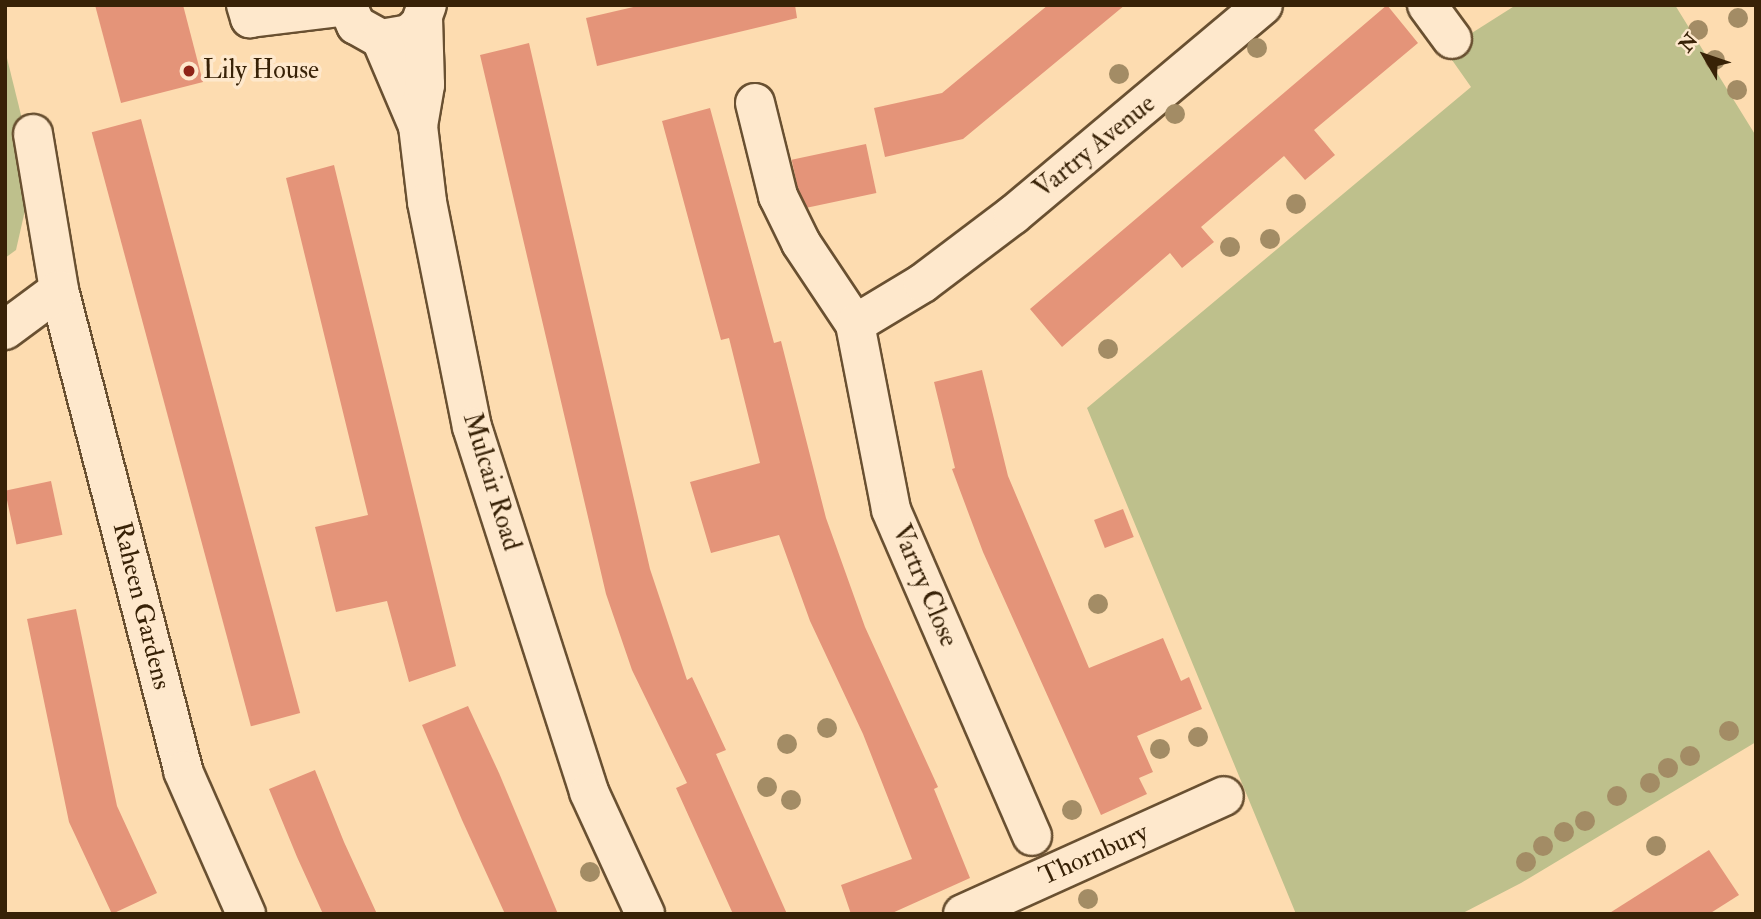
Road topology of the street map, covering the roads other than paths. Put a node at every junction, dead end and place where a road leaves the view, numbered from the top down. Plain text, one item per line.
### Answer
1 (246, 5) edge
2 (1263, 5) edge
3 (1427, 5) edge
4 (348, 6) edge
5 (425, 11) edge
6 (381, 39) junction
7 (1452, 39) dead end
8 (755, 103) dead end
9 (418, 126) junction
10 (33, 134) dead end
11 (59, 290) junction
12 (855, 324) junction
13 (5, 330) edge
14 (1224, 796) dead end
15 (1032, 836) dead end
16 (246, 914) edge
17 (645, 914) edge
18 (963, 914) edge

1 - 4 street
2 - 12 street, Vartry Avenue
3 - 7 street
4 - 6 street
5 - 6 street
5 - 9 street
6 - 9 street, Mulcair Road
8 - 12 street, Vartry Close
9 - 17 street, Mulcair Road
10 - 11 street, Raheen Gardens
11 - 13 street
11 - 16 street, Raheen Gardens
12 - 15 street, Vartry Close
14 - 18 street, Thornbury

